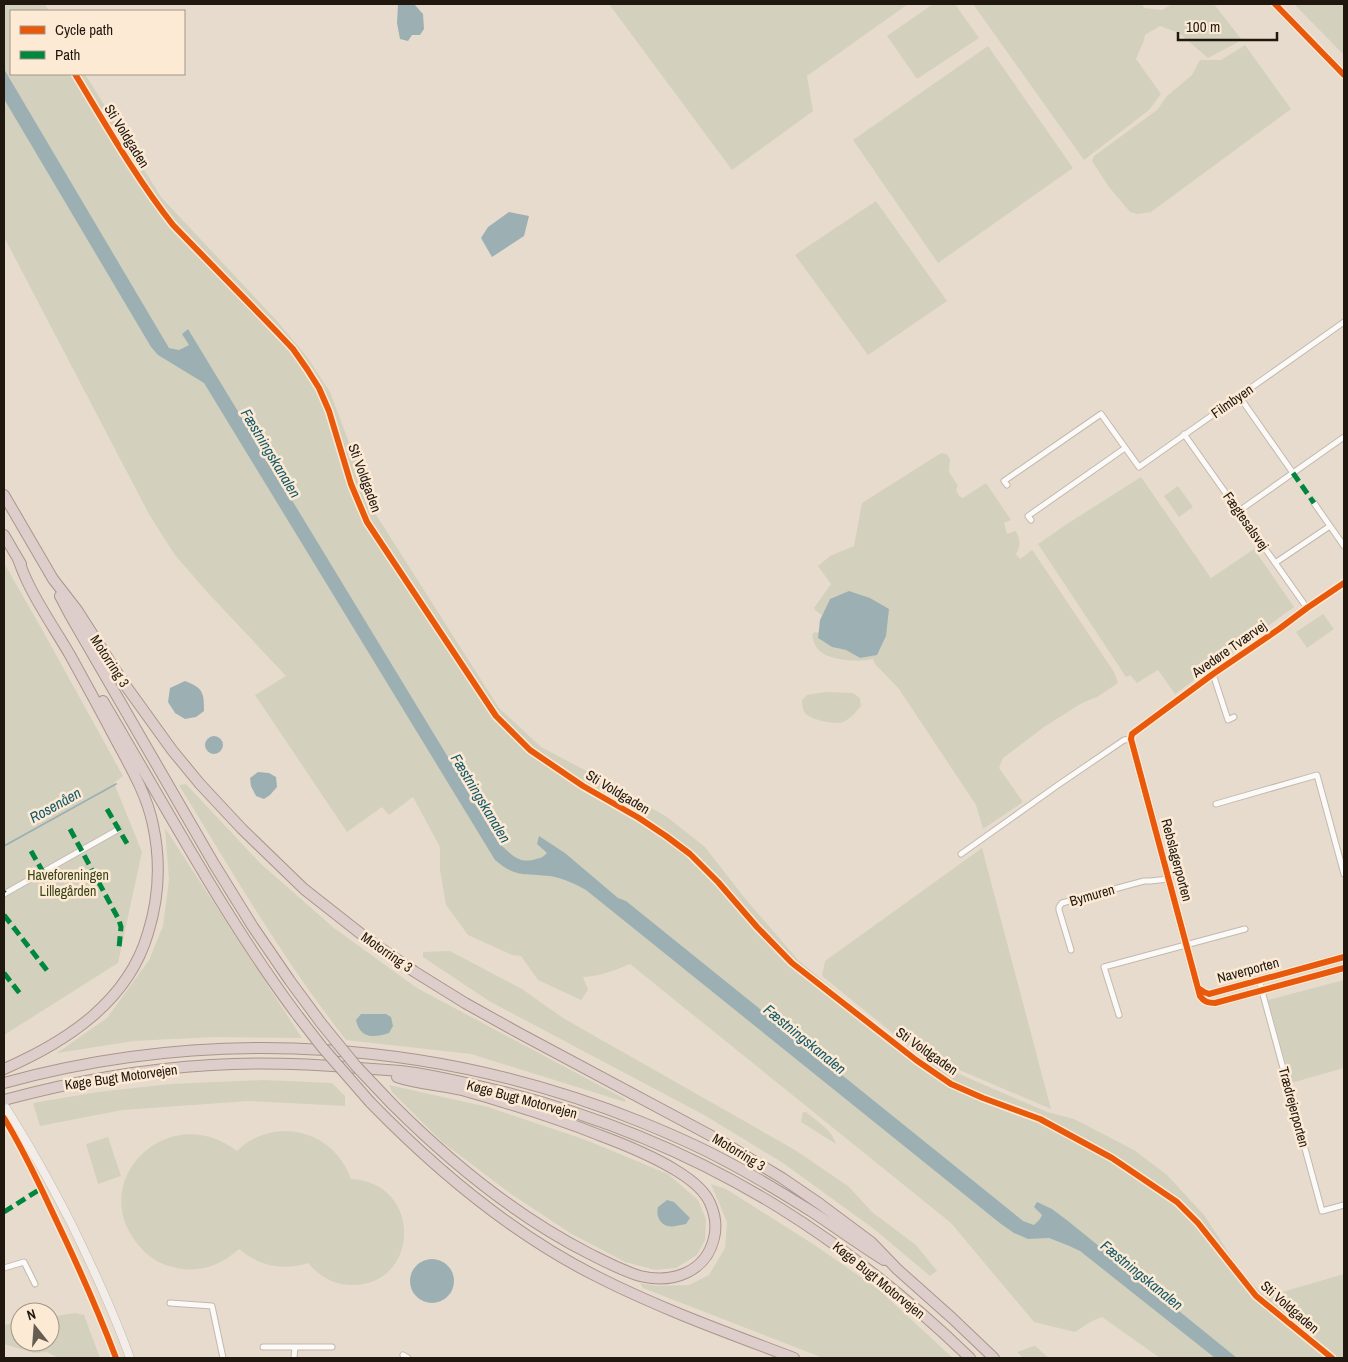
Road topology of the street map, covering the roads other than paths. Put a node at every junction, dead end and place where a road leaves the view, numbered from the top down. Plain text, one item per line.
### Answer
1 (1275, 4) edge
2 (1344, 75) edge
3 (1344, 322) edge
4 (1239, 396) junction
5 (1184, 434) junction
6 (1344, 437) edge
7 (1125, 448) junction
8 (1294, 473) junction
9 (1007, 485) dead end
10 (4, 495) edge
11 (1314, 503) dead end
12 (1239, 511) junction
13 (1031, 520) dead end
14 (1330, 526) junction
15 (4, 535) edge
16 (1344, 546) edge
17 (18, 559) junction
18 (1275, 563) junction
19 (53, 579) junction
20 (1344, 582) edge
21 (1307, 608) junction
22 (1213, 674) junction
23 (1234, 717) dead end
24 (1131, 738) junction
25 (1216, 804) dead end
26 (119, 830) dead end
27 (961, 854) dead end
28 (1344, 874) edge
29 (1169, 879) junction
30 (4, 894) edge
31 (1245, 929) dead end
32 (1186, 946) junction
33 (1070, 950) dead end
34 (1344, 957) edge
35 (1344, 968) edge
36 (1259, 980) junction
37 (1198, 988) junction
38 (1262, 990) junction
39 (1119, 1015) dead end
40 (4, 1068) edge
41 (380, 1070) junction
42 (4, 1083) edge
43 (4, 1100) edge
44 (4, 1105) edge
45 (1344, 1205) edge
46 (4, 1268) edge
47 (897, 1269) junction
48 (35, 1284) dead end
49 (170, 1303) dead end
50 (263, 1347) dead end
51 (295, 1347) junction
52 (332, 1347) dead end
53 (130, 1358) edge
54 (223, 1358) edge
55 (294, 1358) edge
56 (794, 1358) edge
57 (970, 1358) edge
58 (994, 1358) edge

1 - 2 street
3 - 4 street, Filmbyen
4 - 5 street, Filmbyen
4 - 8 street
5 - 7 street, Filmbyen
5 - 12 street, Fægtesalsvej
6 - 8 street
7 - 9 street, Filmbyen
7 - 13 street
8 - 12 street
10 - 19 highway, Motorring 3
11 - 14 street
12 - 18 street, Fægtesalsvej
14 - 16 street
14 - 18 street
15 - 17 highway, Motorring 3
17 - 40 highway
17 - 56 highway, Motorring 3, bridge
18 - 21 street, Fægtesalsvej
19 - 41 highway, bridge
19 - 47 highway, Motorring 3
20 - 21 street, Avedøre Tværvej
21 - 22 street, Avedøre Tværvej
22 - 23 street, Avedøre Tværvej
22 - 24 street, Avedøre Tværvej
24 - 27 street, Avedøre Tværvej
24 - 29 street, Rebslagerporten
25 - 28 street
26 - 30 street
29 - 32 street, Rebslagerporten
29 - 33 street, Bymuren
31 - 32 street
32 - 37 street, Rebslagerporten
32 - 39 street
34 - 36 street, Naverporten
35 - 38 street, Naverporten
36 - 37 street, Naverporten
36 - 38 street, Trædrejerporten
37 - 38 street, Naverporten
38 - 45 street, Trædrejerporten
41 - 43 highway, Køge Bugt Motorvejen
41 - 57 highway, Køge Bugt Motorvejen
42 - 47 highway, Køge Bugt Motorvejen
44 - 53 street
46 - 48 street
47 - 58 highway
49 - 54 street
50 - 51 street
51 - 52 street
51 - 55 street

